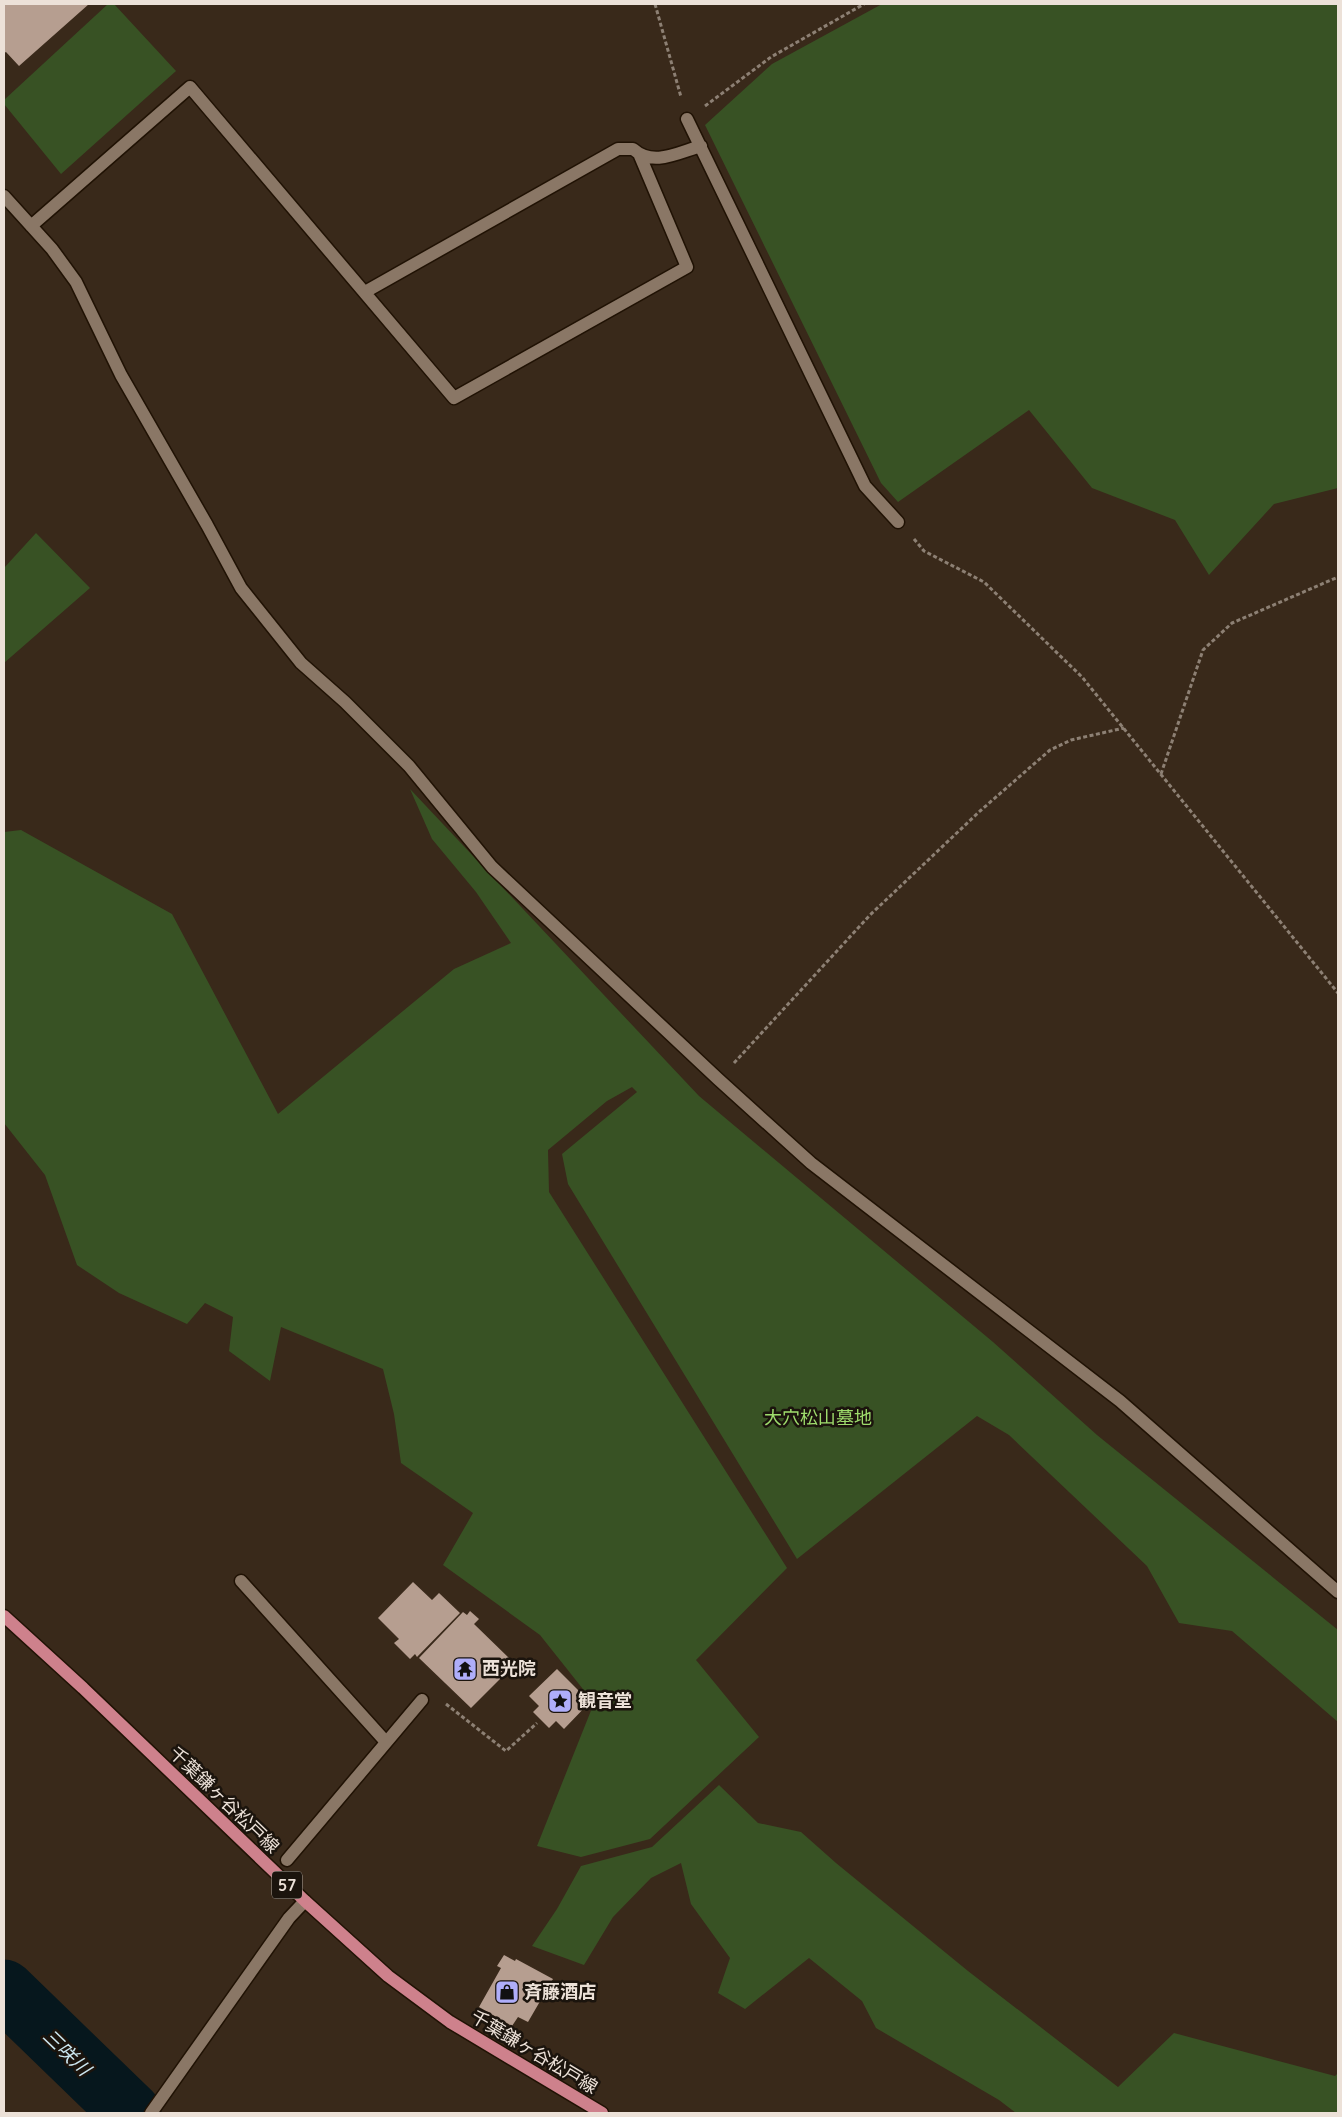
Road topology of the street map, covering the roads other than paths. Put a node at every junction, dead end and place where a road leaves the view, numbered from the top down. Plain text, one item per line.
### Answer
1 (687, 119) road end
2 (701, 146) junction
3 (640, 156) junction
4 (4, 196) edge
5 (31, 226) junction
6 (365, 292) junction
7 (898, 522) road end
8 (241, 1581) dead end
9 (1338, 1592) edge
10 (4, 1616) edge
11 (422, 1700) dead end
12 (386, 1742) junction
13 (286, 1860) dead end
14 (305, 1901) junction
15 (151, 2113) edge
16 (602, 2113) edge

1 - 2 street
2 - 3 street
2 - 7 street
3 - 6 street
3 - 6 street
4 - 5 street
5 - 6 street
5 - 9 street
8 - 12 street
10 - 14 main road, 千葉鎌ヶ谷松戸線 / 57
11 - 12 street
12 - 13 street
14 - 15 street
14 - 16 main road, 千葉鎌ヶ谷松戸線 / 57

